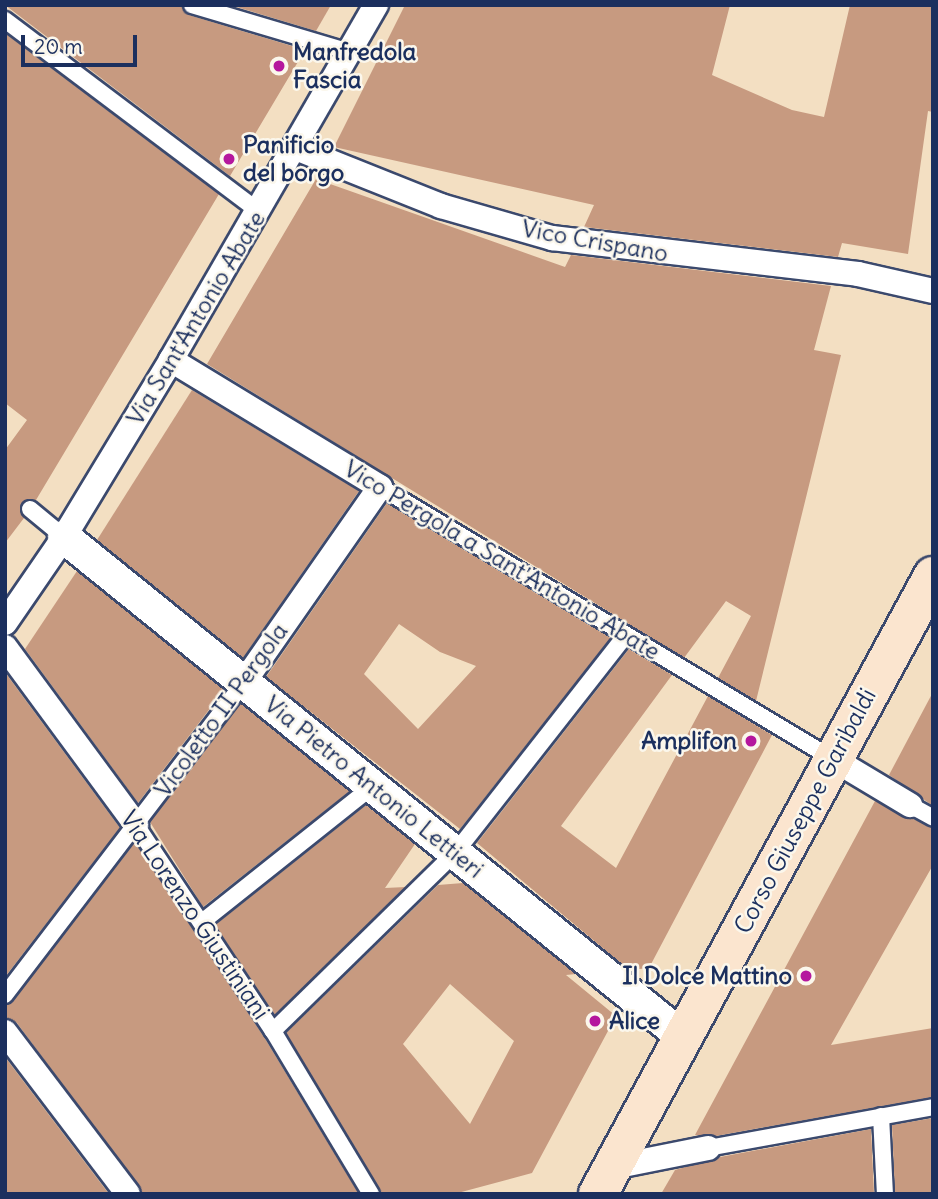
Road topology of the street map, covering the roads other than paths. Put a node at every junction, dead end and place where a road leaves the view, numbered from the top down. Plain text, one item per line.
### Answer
1 (192, 5) edge
2 (376, 5) edge
3 (5, 20) edge
4 (350, 51) junction
5 (296, 148) junction
6 (260, 212) junction
7 (933, 291) edge
8 (171, 360) junction
9 (380, 487) junction
10 (30, 509) dead end
11 (64, 537) junction
12 (933, 576) edge
13 (5, 623) edge
14 (626, 635) junction
15 (5, 647) edge
16 (244, 682) junction
17 (833, 759) junction
18 (373, 786) junction
19 (910, 805) joint
20 (933, 818) edge
21 (136, 825) junction
22 (456, 853) junction
23 (202, 922) junction
24 (5, 995) edge
25 (273, 1031) junction
26 (5, 1032) edge
27 (683, 1037) junction
28 (933, 1107) edge
29 (881, 1116) junction
30 (708, 1148) joint
31 (605, 1180) edge
32 (128, 1194) edge
33 (371, 1194) edge
34 (885, 1194) edge

1 - 4 lane
2 - 4 street, Via Sant'Antonio Abate
3 - 6 lane
4 - 5 street, Via Sant'Antonio Abate
5 - 6 street, Via Sant'Antonio Abate
5 - 7 street, Vico Crispano
6 - 8 street, Via Sant'Antonio Abate
8 - 9 street, Vico Pergola a Sant'Antonio Abate
8 - 11 street, Via Sant'Antonio Abate
9 - 14 lane, Vico Pergola a Sant'Antonio Abate
9 - 16 street, Vicoletto II Pergola
10 - 11 lane
11 - 13 street, Via Sant'Antonio Abate
11 - 16 street, Via Pietro Antonio Lettieri
12 - 17 main road, Corso Giuseppe Garibaldi
14 - 17 lane, Vico Pergola a Sant'Antonio Abate
14 - 22 lane
15 - 21 street, Via Lorenzo Giustiniani
16 - 18 street, Via Pietro Antonio Lettieri
16 - 21 lane, Vicoletto II Pergola
17 - 19 street
17 - 27 main road, Corso Giuseppe Garibaldi
18 - 22 street, Via Pietro Antonio Lettieri
18 - 23 lane
19 - 20 lane
21 - 23 lane, Via Lorenzo Giustiniani
21 - 24 lane, Vicoletto II Pergola
22 - 25 lane
22 - 27 street, Via Pietro Antonio Lettieri
23 - 25 lane, Via Lorenzo Giustiniani
25 - 33 lane, Via Lorenzo Giustiniani
26 - 32 street
27 - 31 main road, Corso Giuseppe Garibaldi
28 - 29 lane
29 - 30 lane
29 - 34 lane
30 - 31 street

